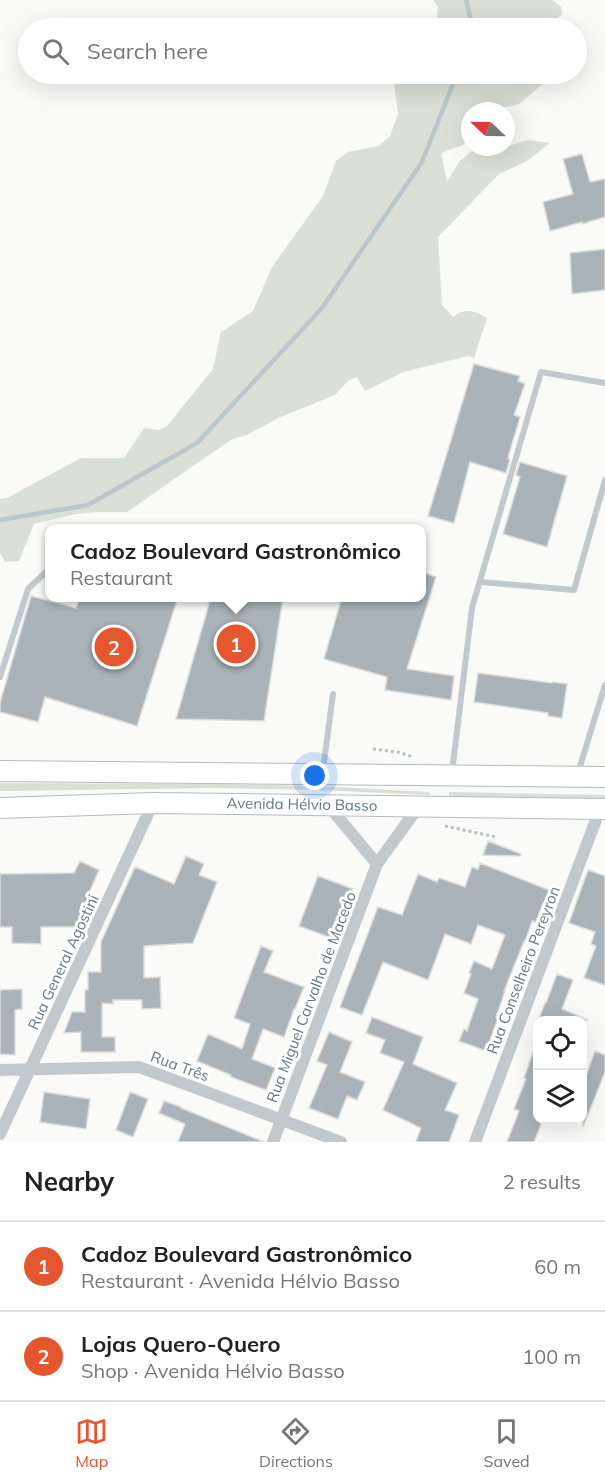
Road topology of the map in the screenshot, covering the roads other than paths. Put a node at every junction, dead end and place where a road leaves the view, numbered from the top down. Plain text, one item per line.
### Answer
1 (605, 383) edge
2 (605, 480) edge
3 (45, 573) edge
4 (481, 582) junction
5 (0, 677) edge
6 (605, 686) edge
7 (333, 694) dead end
8 (0, 771) edge
9 (322, 775) junction
10 (451, 776) junction
11 (577, 777) junction
12 (605, 777) edge
13 (153, 803) junction
14 (327, 804) junction
15 (419, 806) junction
16 (0, 808) edge
17 (602, 809) edge
18 (377, 864) junction
19 (0, 1070) edge
20 (30, 1070) junction
21 (281, 1120) junction
22 (0, 1134) edge
23 (273, 1142) edge
24 (341, 1142) edge
25 (475, 1142) edge

1 - 4 lane
2 - 4 lane
3 - 5 lane
4 - 10 lane
6 - 11 lane
7 - 9 lane
8 - 9 main road, Avenida Hélvio Basso
9 - 10 main road, Avenida Hélvio Basso
10 - 11 main road, Avenida Hélvio Basso
11 - 12 main road, Avenida Hélvio Basso
13 - 14 main road, Avenida Hélvio Basso
13 - 16 main road, Avenida Hélvio Basso
13 - 20 street, Rua General Agostini
14 - 15 main road, Avenida Hélvio Basso
14 - 18 street
15 - 17 main road, Avenida Hélvio Basso
15 - 18 street, Rua Miguel Carvalho de Macedo
17 - 25 street, Rua Conselheiro Pereyron
18 - 21 street, Rua Miguel Carvalho de Macedo
19 - 20 street, Rua Três
20 - 21 street, Rua Três
20 - 22 street, Rua General Agostini
21 - 23 street, Rua Miguel Carvalho de Macedo
21 - 24 street, Rua Três

